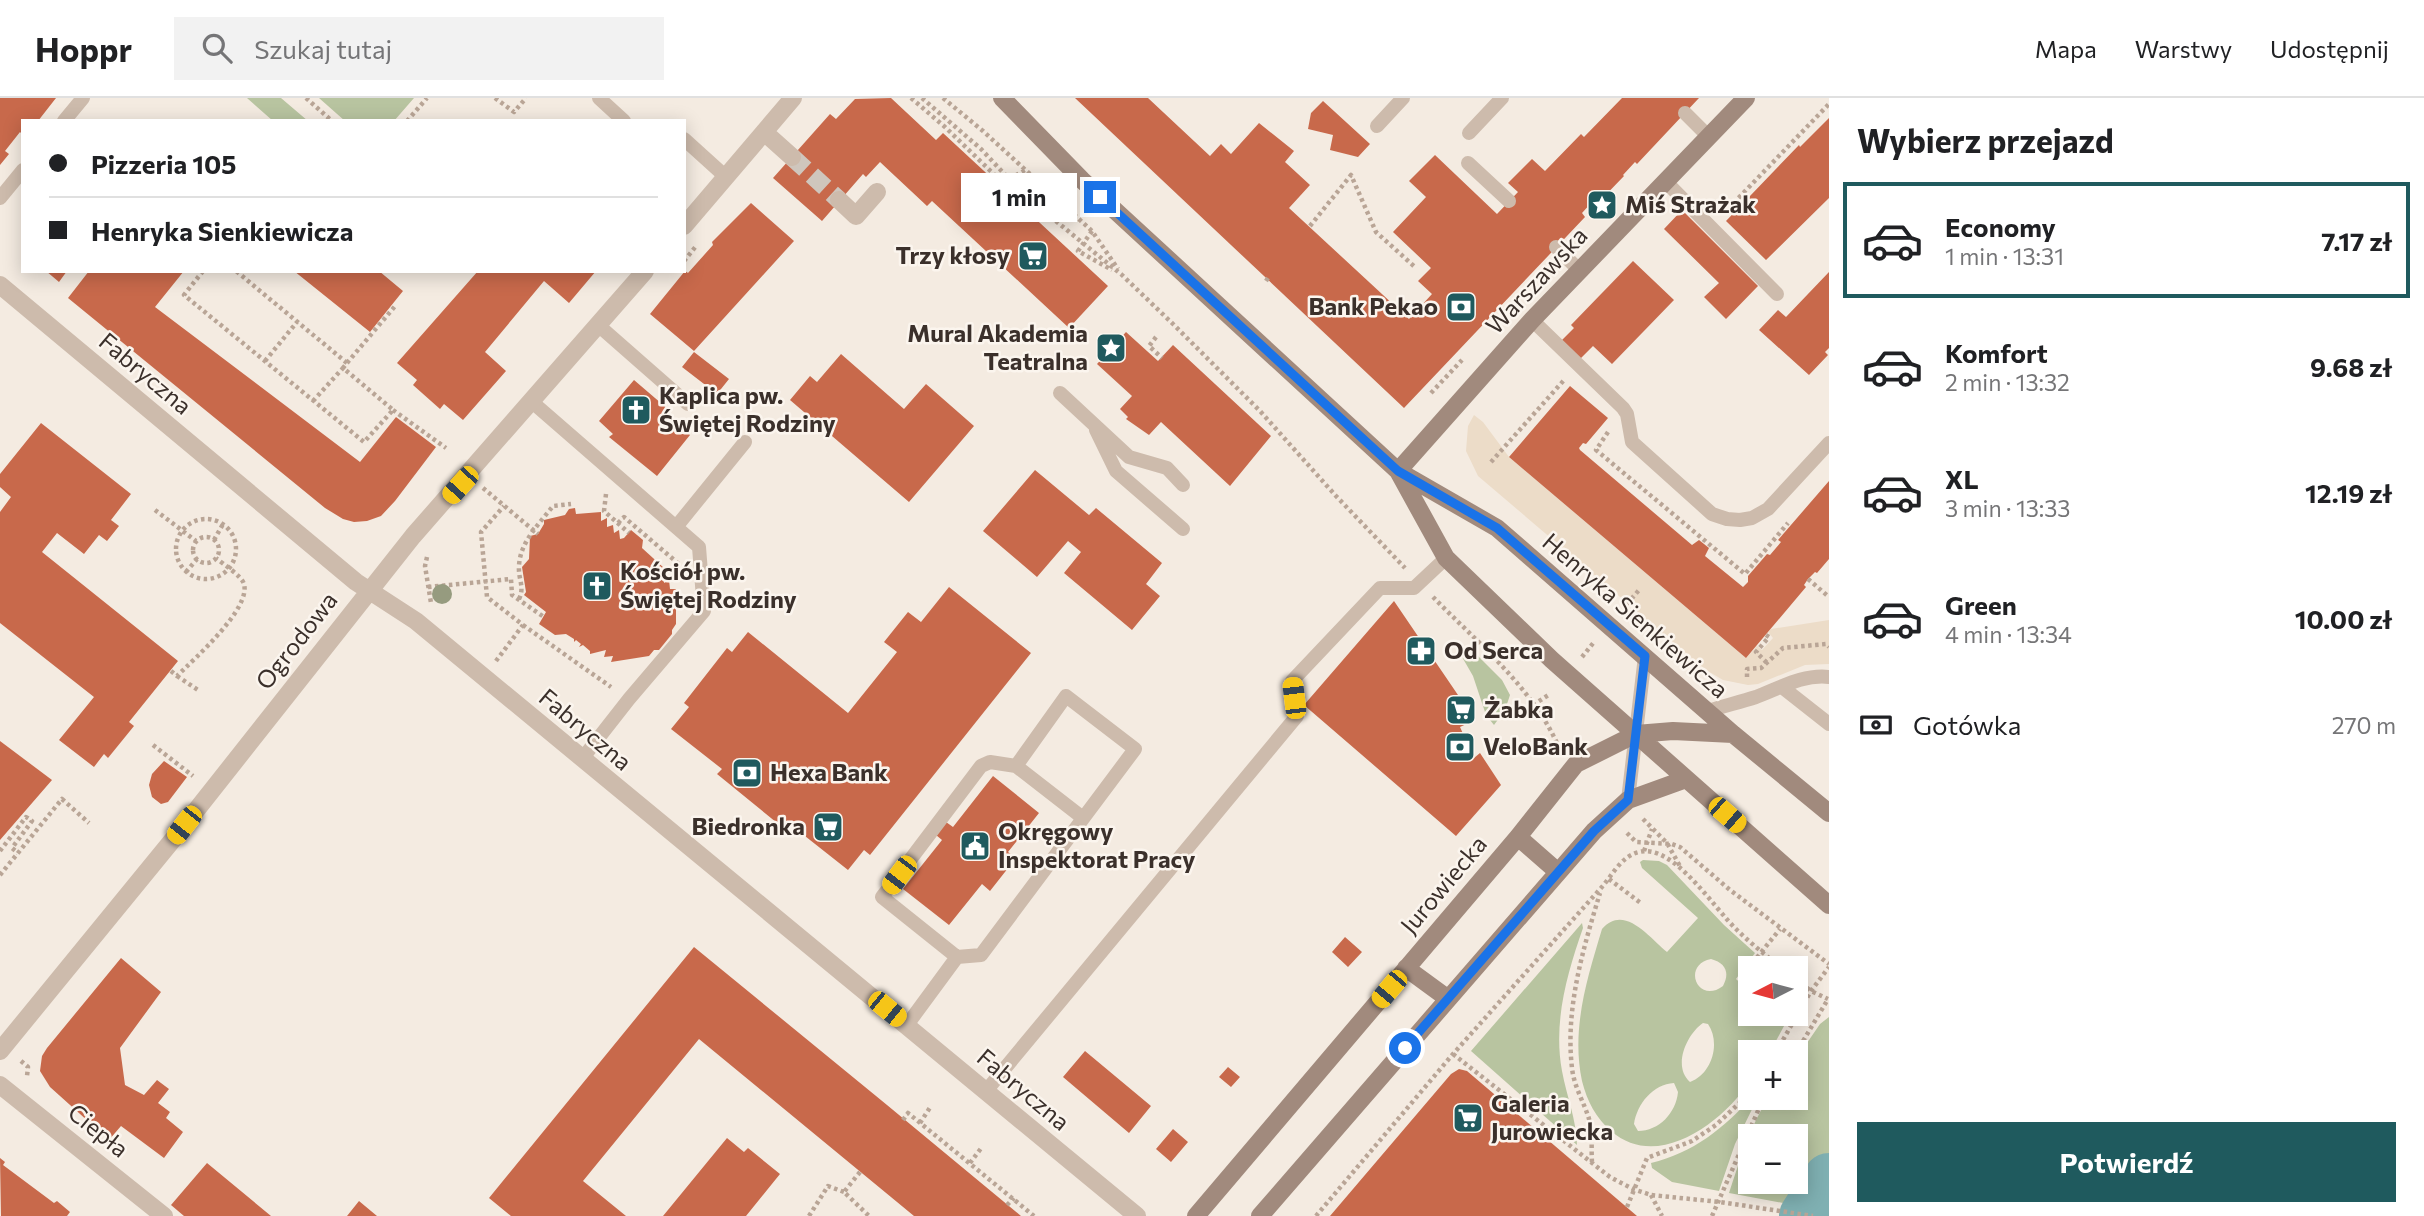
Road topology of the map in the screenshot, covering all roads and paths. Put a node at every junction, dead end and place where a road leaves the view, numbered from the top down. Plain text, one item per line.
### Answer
1 (83, 98) edge
2 (306, 98) edge
3 (427, 98) edge
4 (495, 98) edge
5 (526, 98) edge
6 (599, 98) edge
7 (793, 98) edge
8 (911, 98) edge
9 (922, 98) edge
10 (943, 98) edge
11 (990, 98) edge
12 (1403, 98) edge
13 (1502, 98) edge
14 (1746, 98) edge
15 (1006, 104) edge
16 (1829, 104) edge
17 (1685, 113) dead end
18 (66, 119) edge
19 (330, 119) edge
20 (409, 119) edge
21 (622, 119) edge
22 (1377, 126) dead end
23 (764, 132) junction
24 (1469, 133) dead end
25 (1709, 136) junction
26 (686, 141) edge
27 (792, 157) tunnel mouth
28 (1468, 163) dead end
29 (1025, 170) junction
30 (21, 172) edge
31 (726, 177) junction
32 (1009, 180) junction
33 (1665, 181) junction
34 (877, 192) dead end
35 (0, 198) edge
36 (839, 200) tunnel mouth
37 (1509, 201) dead end
38 (1692, 207) junction
39 (686, 224) edge
40 (1310, 226) dead end
41 (1092, 231) junction
42 (1083, 243) junction
43 (1556, 247) dead end
44 (1416, 268) dead end
45 (1579, 270) junction
46 (201, 273) edge
47 (238, 273) edge
48 (643, 273) edge
49 (1122, 275) junction
50 (0, 285) edge
51 (1777, 294) dead end
52 (396, 305) dead end
53 (1532, 320) junction
54 (297, 322) junction
55 (598, 325) junction
56 (1156, 337) dead end
57 (1558, 344) junction
58 (1161, 358) dead end
59 (265, 361) junction
60 (345, 365) junction
61 (1060, 393) dead end
62 (313, 401) junction
63 (531, 401) junction
64 (688, 404) dead end
65 (393, 410) junction
66 (1092, 422) junction
67 (745, 442) dead end
68 (1829, 443) edge
69 (446, 448) dead end
70 (1491, 462) dead end
71 (1398, 471) junction
72 (1183, 485) dead end
73 (483, 487) dead end
74 (604, 496) dead end
75 (571, 504) dead end
76 (504, 506) junction
77 (155, 510) dead end
78 (223, 524) junction
79 (676, 527) junction
80 (1183, 529) dead end
81 (182, 530) junction
82 (536, 532) junction
83 (629, 533) dead end
84 (214, 540) junction
85 (196, 541) junction
86 (1769, 545) dead end
87 (1774, 550) dead end
88 (216, 558) junction
89 (1446, 558) junction
90 (197, 559) junction
91 (229, 569) junction
92 (186, 572) junction
93 (1808, 579) dead end
94 (485, 582) junction
95 (1420, 583) junction
96 (428, 587) dead end
97 (1639, 590) dead end
98 (368, 591) junction
99 (1829, 597) edge
100 (519, 599) junction
101 (1628, 604) dead end
102 (544, 617) dead end
103 (523, 625) junction
104 (1766, 635) dead end
105 (1600, 636) dead end
106 (1828, 644) edge
107 (1645, 656) junction
108 (1579, 661) dead end
109 (495, 662) dead end
110 (1767, 663) junction
111 (1747, 669) dead end
112 (171, 671) dead end
113 (177, 676) junction
114 (1829, 677) edge
115 (1782, 687) junction
116 (198, 690) dead end
117 (1550, 694) dead end
118 (629, 699) junction
119 (1533, 705) junction
120 (1708, 711) junction
121 (1829, 724) edge
122 (1636, 734) junction
123 (1733, 734) junction
124 (153, 745) dead end
125 (1561, 751) dead end
126 (582, 759) junction
127 (1016, 766) junction
128 (1686, 779) junction
129 (210, 790) junction
130 (1628, 800) junction
131 (1829, 813) edge
132 (1083, 818) junction
133 (89, 823) dead end
134 (1624, 830) dead end
135 (1518, 836) junction
136 (1647, 842) junction
137 (1667, 843) junction
138 (0, 851) edge
139 (1644, 851) junction
140 (18, 853) junction
141 (1681, 869) junction
142 (1558, 872) junction
143 (0, 875) edge
144 (1609, 879) junction
145 (1601, 888) junction
146 (1642, 904) dead end
147 (1829, 905) edge
148 (1780, 929) junction
149 (1762, 951) junction
150 (1758, 956) edge
151 (1768, 956) edge
152 (957, 957) junction
153 (1829, 965) edge
154 (1406, 968) junction
155 (1808, 989) edge
156 (1811, 991) junction
157 (1447, 998) junction
158 (1828, 999) edge
159 (907, 1025) junction
160 (1783, 1040) edge
161 (1804, 1040) edge
162 (0, 1051) edge
163 (1452, 1054) junction
164 (0, 1085) edge
165 (986, 1091) junction
166 (1738, 1104) edge
167 (931, 1106) dead end
168 (1758, 1110) edge
169 (903, 1120) dead end
170 (920, 1123) junction
171 (982, 1147) dead end
172 (1592, 1162) junction
173 (970, 1163) junction
174 (860, 1172) dead end
175 (1633, 1189) junction
176 (844, 1192) junction
177 (1651, 1195) junction
178 (1014, 1198) junction
179 (1720, 1202) junction
180 (1007, 1205) dead end
181 (1627, 1207) dead end
182 (164, 1216) edge
183 (809, 1216) edge
184 (869, 1216) edge
185 (1034, 1216) edge
186 (1137, 1216) edge
187 (1196, 1216) edge
188 (1260, 1216) edge
189 (1316, 1216) edge
190 (1662, 1216) edge
191 (1712, 1216) edge
192 (1814, 1216) edge

1 - 18 lane
2 - 19 path
3 - 20 path
4 - 5 path
6 - 21 lane
7 - 23 street
8 - 32 path
9 - 32 path
10 - 29 path
11 - 15 street, Henryka Sienkiewicza
12 - 22 lane
13 - 24 lane
14 - 25 street, Warszawska
15 - 71 street, Henryka Sienkiewicza
16 - 38 path
17 - 25 lane
23 - 27 street
23 - 31 street
25 - 33 street, Warszawska
26 - 31 lane
28 - 37 lane
29 - 32 path
29 - 41 path
30 - 35 lane
31 - 39 street
32 - 42 path
33 - 38 lane
33 - 45 street, Warszawska
34 - 36 street
38 - 51 lane
40 - 44 path
41 - 42 path
41 - 49 path
42 - 49 path
42 - 49 path
43 - 45 lane
45 - 53 street, Warszawska
46 - 59 path
47 - 54 path
48 - 55 street, Ogrodowa
49 - 95 path
50 - 98 street, Fabryczna
52 - 60 path
53 - 57 lane
53 - 71 street, Warszawska
54 - 59 path
54 - 60 path
55 - 63 street, Ogrodowa
55 - 64 lane
56 - 58 path
57 - 68 lane
57 - 70 path
59 - 62 path
60 - 62 path
60 - 65 path
61 - 66 lane
62 - 65 path
63 - 79 lane
63 - 98 street, Ogrodowa
65 - 69 path
66 - 72 lane
66 - 80 lane
67 - 79 lane
71 - 89 street, Henryka Sienkiewicza
71 - 107 street, Henryka Sienkiewicza
73 - 76 path
74 - 83 path
75 - 82 path
76 - 82 path
76 - 94 path
77 - 81 path
78 - 81 path
78 - 84 path
78 - 91 path
79 - 118 lane
81 - 85 path
81 - 92 path
82 - 100 path
84 - 85 path
84 - 88 path
85 - 90 path
86 - 87 path
88 - 90 path
88 - 91 path
89 - 95 lane
89 - 122 street, Henryka Sienkiewicza
90 - 92 path
91 - 92 path
91 - 113 path
93 - 99 path
94 - 96 path
94 - 100 path
94 - 103 path
95 - 119 path
95 - 165 lane
97 - 101 path
98 - 126 street, Fabryczna
98 - 129 street, Ogrodowa
100 - 102 path
103 - 109 path
103 - 118 path
104 - 110 path
105 - 108 path
106 - 110 path
107 - 120 street, Henryka Sienkiewicza
107 - 122 lane
110 - 111 path
112 - 113 path
113 - 116 path
114 - 115 lane
115 - 120 lane
115 - 121 lane
117 - 119 path
118 - 126 lane
119 - 125 path
120 - 123 street, Henryka Sienkiewicza
122 - 123 street
122 - 128 street, Henryka Sienkiewicza
122 - 130 lane
122 - 135 street, Jurowiecka
123 - 131 street, Henryka Sienkiewicza
124 - 129 path
126 - 159 street, Fabryczna
127 - 132 lane
127 - 132 lane
127 - 152 lane
128 - 130 street
128 - 147 street, Henryka Sienkiewicza
129 - 162 street, Ogrodowa
130 - 142 street
132 - 152 lane
133 - 140 path
134 - 136 path
135 - 142 street
135 - 154 street, Jurowiecka
136 - 137 path
136 - 137 path
136 - 139 path
137 - 141 path
137 - 148 path
138 - 140 path
139 - 141 path
139 - 144 path
140 - 143 path
141 - 149 path
142 - 157 street
144 - 145 path
144 - 146 path
145 - 163 path
145 - 172 path
148 - 149 path
148 - 153 path
149 - 150 path
149 - 151 path
152 - 159 lane
153 - 156 path
154 - 157 street
154 - 187 street, Jurowiecka
155 - 156 path
156 - 158 path
156 - 160 path
157 - 188 street
158 - 161 path
159 - 165 street, Fabryczna
163 - 172 path
163 - 189 path
164 - 182 street, Ciepła
165 - 186 street, Fabryczna
166 - 175 path
167 - 170 path
168 - 179 path
169 - 170 path
170 - 173 path
171 - 173 path
172 - 175 path
173 - 178 path
174 - 176 path
175 - 177 path
175 - 181 path
176 - 183 path
176 - 184 path
177 - 179 path
177 - 190 path
178 - 180 path
178 - 185 path
179 - 191 path
179 - 192 path

